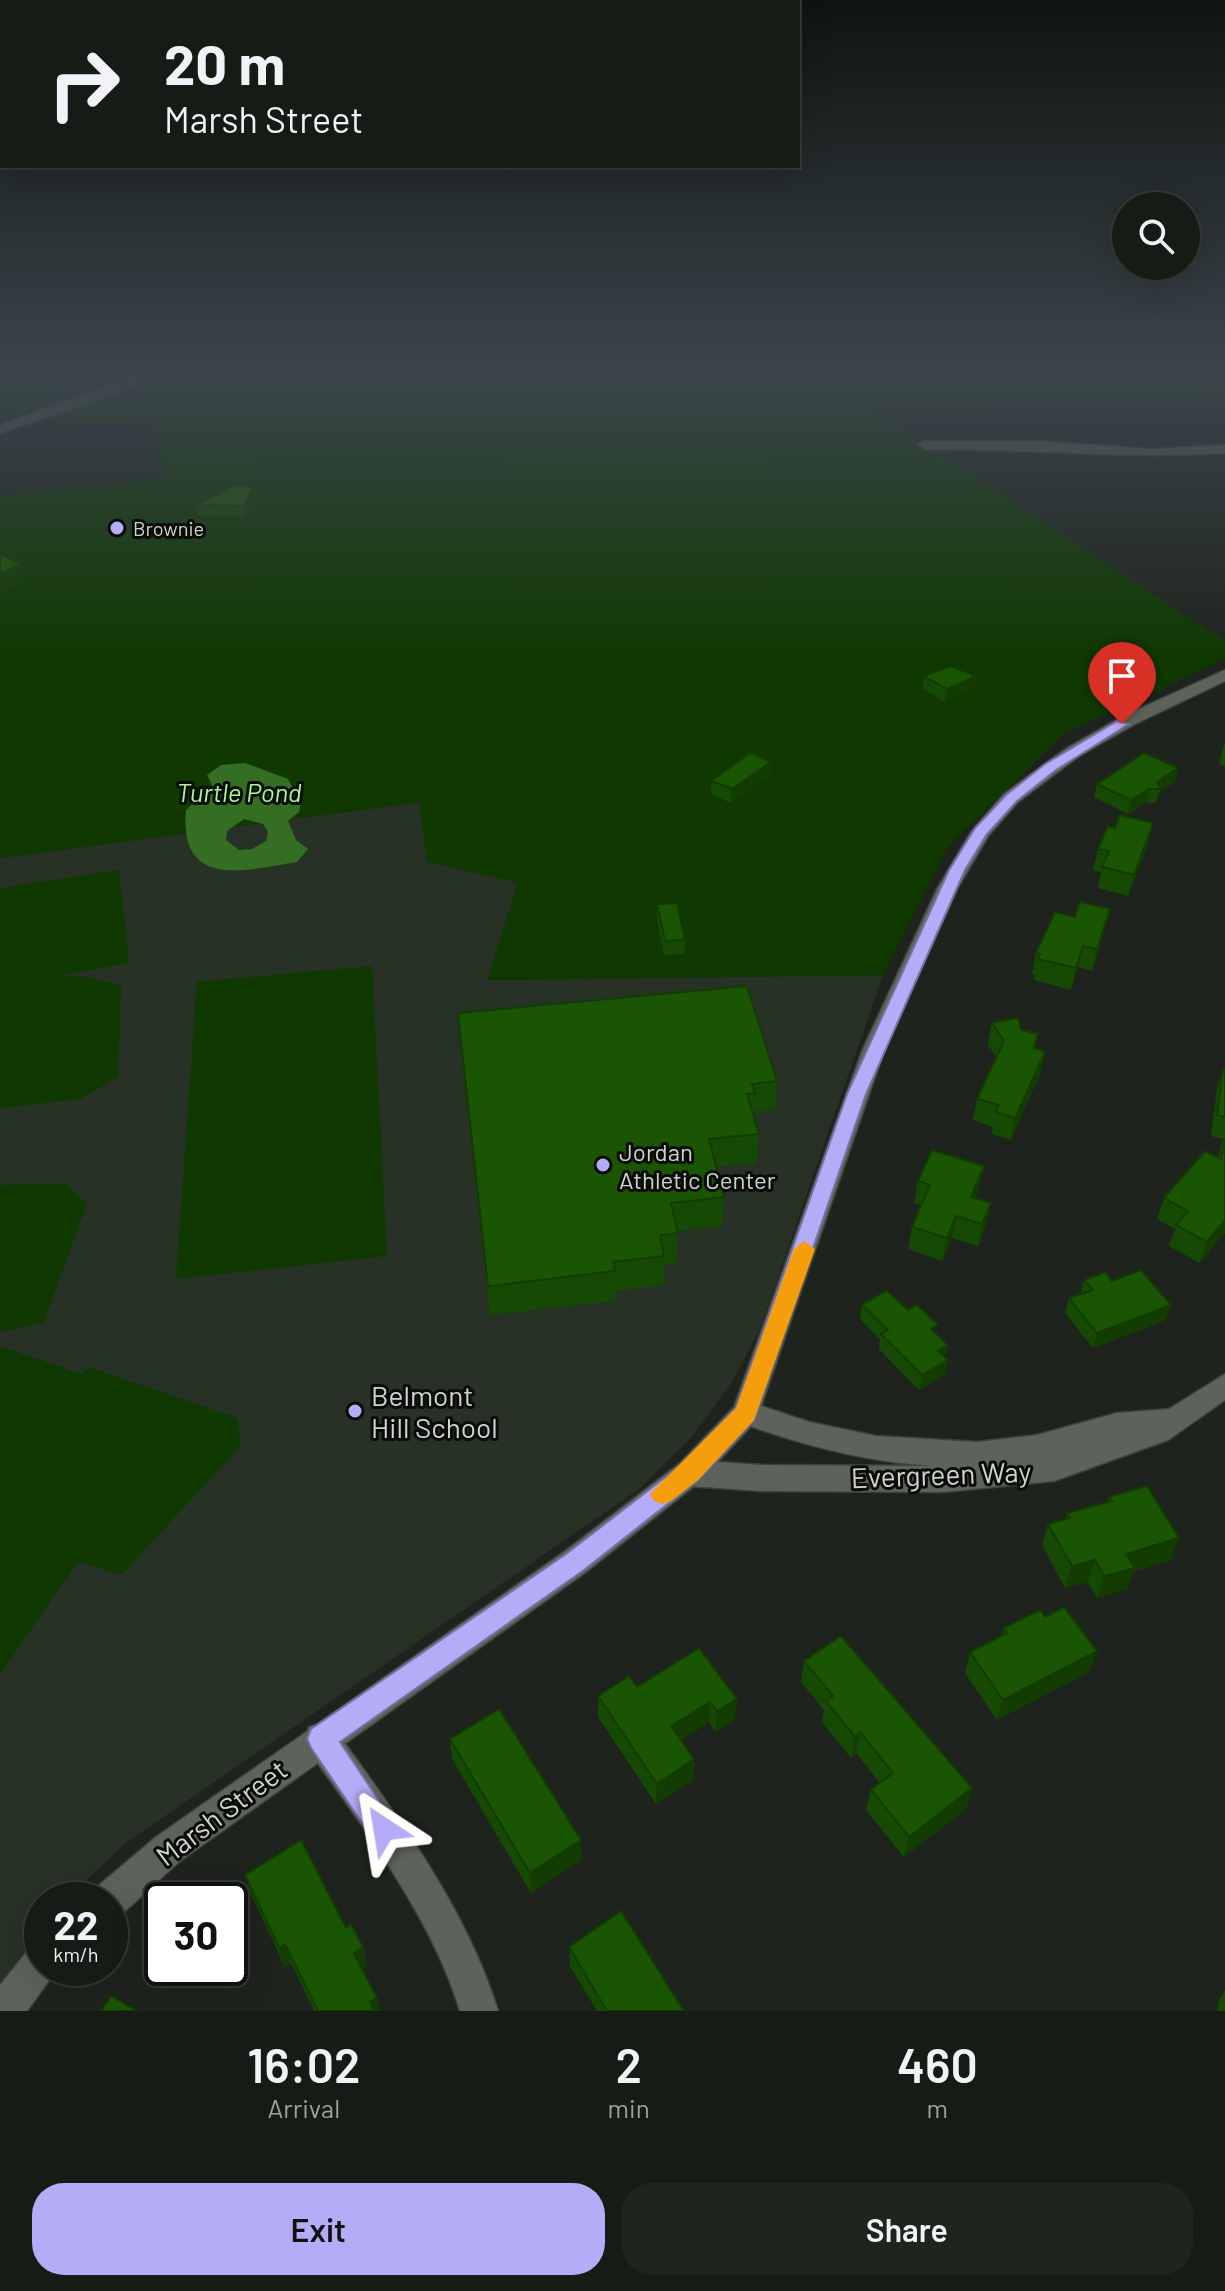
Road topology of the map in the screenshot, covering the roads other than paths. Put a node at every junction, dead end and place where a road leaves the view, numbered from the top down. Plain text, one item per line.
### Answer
1 (1225, 675) edge
2 (1225, 1385) edge
3 (746, 1413) junction
4 (1182, 1418) junction
5 (689, 1473) junction
6 (321, 1739) junction
7 (128, 1884) edge
8 (24, 1985) edge
9 (3, 2011) edge
10 (479, 2011) edge

1 - 3 street, Marsh Street
2 - 4 street, Evergreen Way
3 - 4 street, Evergreen Way
3 - 5 street, Marsh Street
4 - 5 street, Evergreen Way
5 - 6 street, Marsh Street
6 - 7 street, Marsh Street
6 - 10 street
8 - 9 street

